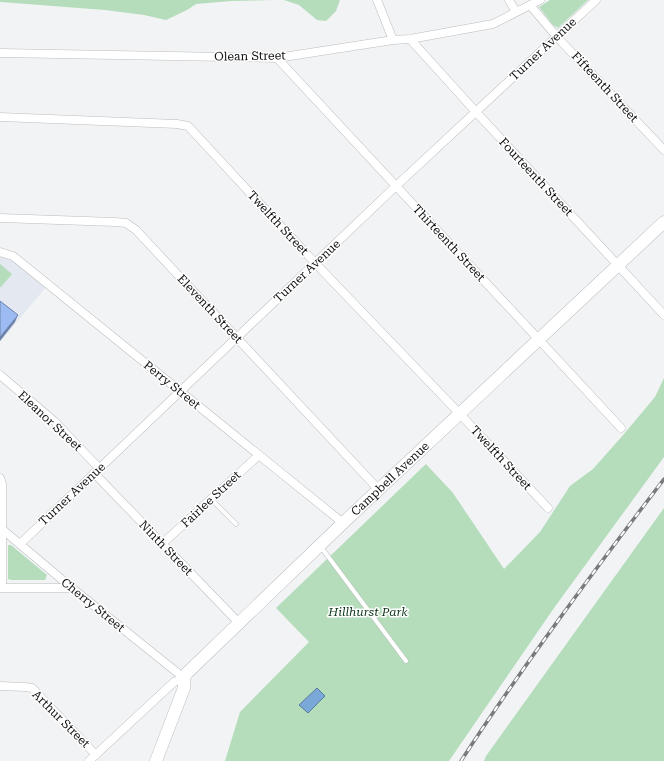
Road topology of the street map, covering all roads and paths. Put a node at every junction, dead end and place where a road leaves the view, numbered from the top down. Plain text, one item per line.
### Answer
1 (377, 0) edge
2 (509, 0) edge
3 (540, 0) edge
4 (596, 0) edge
5 (530, 5) junction
6 (516, 12) junction
7 (557, 37) junction
8 (410, 39) junction
9 (393, 40) junction
10 (0, 53) edge
11 (277, 58) junction
12 (476, 112) junction
13 (0, 117) edge
14 (664, 150) edge
15 (396, 186) junction
16 (0, 218) edge
17 (664, 222) edge
18 (0, 252) edge
19 (316, 264) junction
20 (619, 266) junction
21 (664, 315) edge
22 (237, 338) junction
23 (538, 340) junction
24 (0, 375) edge
25 (180, 392) junction
26 (460, 413) junction
27 (621, 428) dead end
28 (259, 455) junction
29 (97, 471) junction
30 (0, 478) edge
31 (379, 490) junction
32 (211, 499) junction
33 (548, 508) dead end
34 (343, 523) junction
35 (236, 524) dead end
36 (3, 530) junction
37 (20, 544) junction
38 (162, 544) junction
39 (319, 545) junction
40 (1, 588) edge
41 (72, 588) junction
42 (239, 623) junction
43 (406, 661) dead end
44 (184, 678) junction
45 (0, 686) edge
46 (96, 755) junction
47 (89, 761) edge
48 (156, 761) edge

1 - 9 street
2 - 6 street
3 - 5 street, Olean Street
4 - 7 street, Turner Avenue
5 - 6 street, Olean Street
5 - 7 street, Fifteenth Street
6 - 8 street, Olean Street
7 - 12 street, Turner Avenue
7 - 14 street, Fifteenth Street
8 - 9 street, Olean Street
8 - 12 street, Fourteenth Street
9 - 11 street, Olean Street
10 - 11 street, Olean Street
11 - 15 street, Thirteenth Street
12 - 15 street, Turner Avenue
12 - 20 street, Fourteenth Street
13 - 19 street, Twelfth Street
15 - 19 street, Turner Avenue
15 - 23 street, Thirteenth Street
16 - 22 street, Eleventh Street
17 - 20 street, Campbell Avenue
18 - 25 street, Perry Street
19 - 22 street, Turner Avenue
19 - 26 street, Twelfth Street
20 - 21 street, Fourteenth Street
20 - 23 street, Campbell Avenue
22 - 25 street, Turner Avenue
22 - 31 street, Eleventh Street
23 - 26 street, Campbell Avenue
23 - 27 street, Thirteenth Street
24 - 29 street, Eleanor Street
25 - 28 street, Perry Street
25 - 29 street, Turner Avenue
26 - 31 street, Campbell Avenue
26 - 33 street, Twelfth Street
28 - 32 street, Fairlee Street
28 - 34 street, Perry Street
29 - 37 street, Turner Avenue
29 - 38 street, Ninth Street
30 - 36 street
31 - 34 street, Campbell Avenue
32 - 35 lane
32 - 38 street, Fairlee Street
34 - 39 street, Campbell Avenue
36 - 37 street, Cherry Street
36 - 40 street
37 - 41 street, Cherry Street
38 - 42 street, Ninth Street
39 - 42 street, Campbell Avenue
39 - 43 lane
40 - 41 street
41 - 44 street, Cherry Street
42 - 44 street, Campbell Avenue
44 - 46 street
44 - 48 street
45 - 46 street, Arthur Street
46 - 47 street

